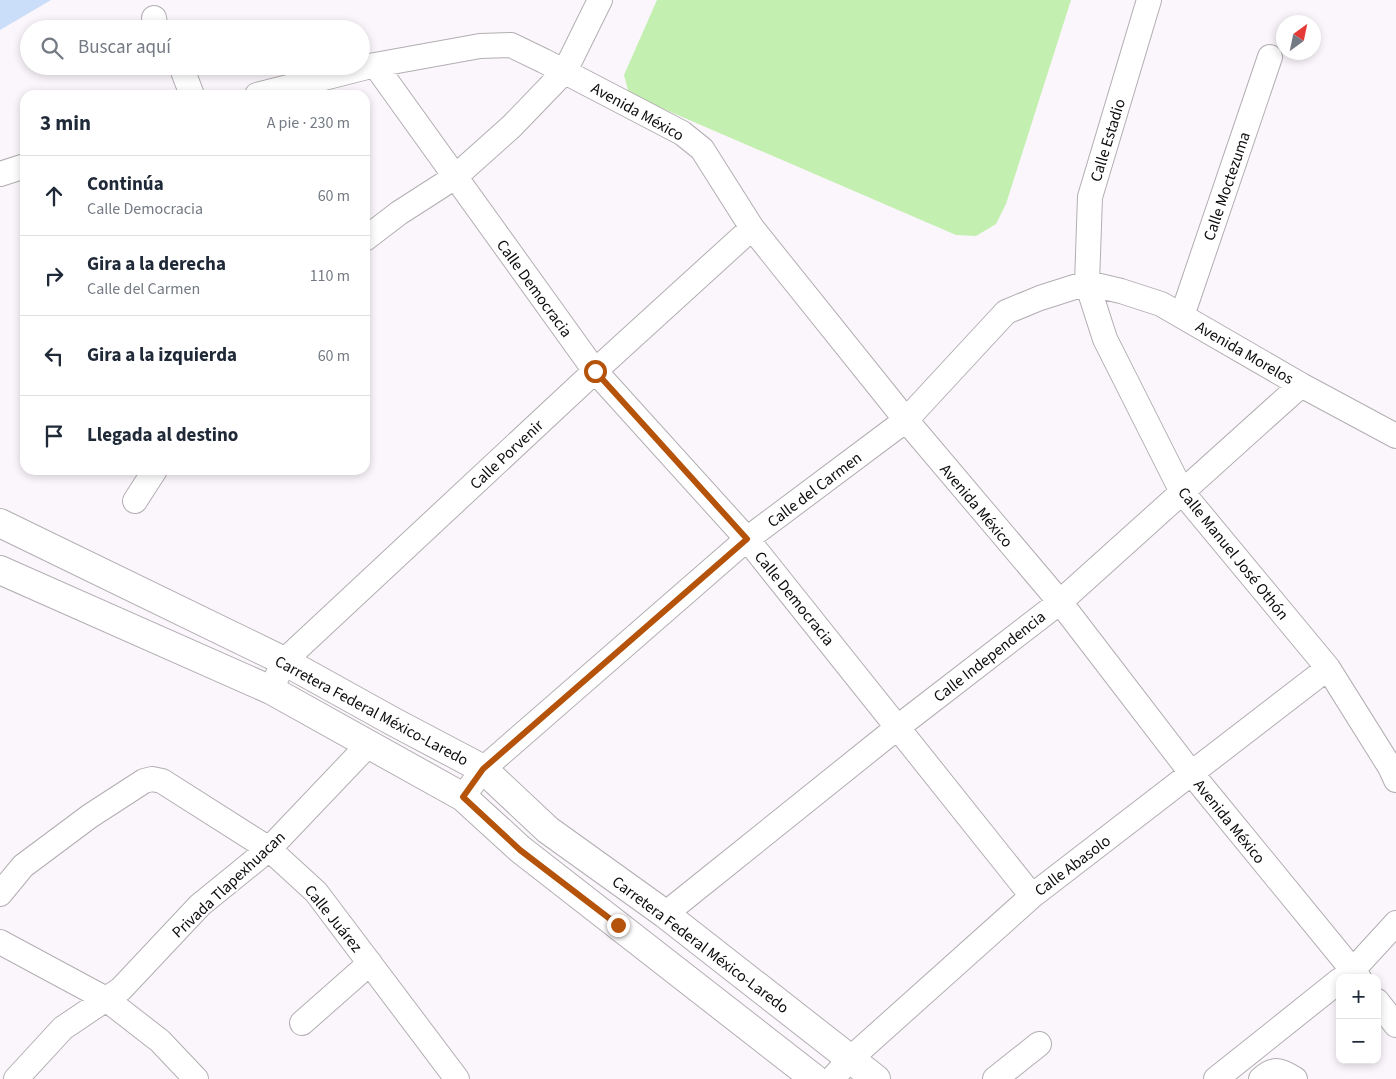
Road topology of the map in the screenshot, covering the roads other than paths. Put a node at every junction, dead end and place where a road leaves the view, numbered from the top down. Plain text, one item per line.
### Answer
1 (600, 0) edge
2 (1149, 0) edge
3 (1270, 57) dead end
4 (374, 65) junction
5 (370, 66) edge
6 (565, 72) junction
7 (184, 75) edge
8 (335, 75) edge
9 (190, 90) edge
10 (276, 90) edge
11 (20, 168) edge
12 (0, 174) edge
13 (455, 177) junction
14 (752, 228) junction
15 (370, 235) edge
16 (1087, 284) junction
17 (1182, 316) junction
18 (595, 371) junction
19 (1301, 384) junction
20 (906, 420) junction
21 (1396, 436) edge
22 (152, 475) edge
23 (1182, 492) junction
24 (135, 501) dead end
25 (0, 523) edge
26 (747, 539) junction
27 (0, 570) edge
28 (159, 600) junction
29 (1060, 602) junction
30 (144, 634) junction
31 (284, 661) junction
32 (1328, 668) junction
33 (271, 690) junction
34 (898, 727) junction
35 (369, 744) junction
36 (483, 769) junction
37 (1192, 774) junction
38 (1396, 780) edge
39 (463, 797) junction
40 (269, 849) junction
41 (0, 894) edge
42 (1032, 896) junction
43 (665, 914) junction
44 (1396, 923) edge
45 (0, 942) edge
46 (370, 964) junction
47 (1347, 974) edge
48 (1351, 974) edge
49 (1336, 986) edge
50 (106, 999) junction
51 (1381, 1006) edge
52 (302, 1023) dead end
53 (1396, 1025) edge
54 (1039, 1044) dead end
55 (850, 1058) junction
56 (16, 1079) edge
57 (196, 1079) edge
58 (457, 1079) edge
59 (815, 1079) edge
60 (832, 1079) edge
61 (876, 1079) edge
62 (995, 1079) edge
63 (1216, 1079) edge
64 (1261, 1079) edge
65 (1295, 1079) edge

1 - 6 street
2 - 16 street, Calle Estadio
3 - 17 street, Calle Moctezuma
4 - 5 street, Avenida México
4 - 6 street, Avenida México
4 - 13 street, Calle Democracia
6 - 13 street
6 - 14 street, Avenida México
7 - 9 street
8 - 10 street, Avenida México
11 - 12 street
13 - 15 street
13 - 18 street, Calle Democracia
14 - 18 street, Calle Porvenir
14 - 20 street, Avenida México
16 - 17 street, Avenida Morelos
16 - 20 street, Calle del Carmen
16 - 23 street, Calle Manuel José Othón
17 - 19 street, Avenida Morelos
18 - 26 street, Calle Democracia
18 - 31 street, Calle Porvenir
19 - 21 street, Avenida Morelos
19 - 23 street, Calle Independencia
20 - 26 street, Calle del Carmen
20 - 29 street, Avenida México
22 - 24 street
23 - 29 street, Calle Independencia
23 - 32 street, Calle Manuel José Othón
25 - 28 main road, Carretera Federal México-Laredo
26 - 34 street, Calle Democracia
26 - 36 street, Calle del Carmen
27 - 30 main road, Carretera Federal México-Laredo
28 - 30 main road
28 - 31 main road, Carretera Federal México-Laredo
29 - 34 street, Calle Independencia
29 - 37 street, Avenida México
30 - 33 main road, Carretera Federal México-Laredo
31 - 33 street, Calle Porvenir
31 - 36 main road, Carretera Federal México-Laredo
32 - 37 street, Calle Abasolo
32 - 38 street, Calle Manuel José Othón
33 - 35 main road, Carretera Federal México-Laredo
34 - 42 street, Calle Democracia
34 - 43 street, Calle Independencia
35 - 39 main road, Carretera Federal México-Laredo
35 - 40 street, Privada Tlapexhuacan
36 - 39 street, Calle del Carmen
36 - 43 main road, Carretera Federal México-Laredo
37 - 42 street, Calle Abasolo
37 - 47 street, Avenida México
39 - 59 main road, Carretera Federal México-Laredo
40 - 41 street, Calle Juárez
40 - 46 street, Calle Juárez
40 - 50 street, Privada Tlapexhuacan
42 - 55 street, Calle Abasolo
43 - 55 main road, Carretera Federal México-Laredo
44 - 48 street
45 - 50 street
46 - 52 street
46 - 58 street, Calle Juárez
49 - 63 street
50 - 56 street, Privada Tlapexhuacan
50 - 57 street
51 - 53 street
54 - 62 street
55 - 60 street, Calle Abasolo
55 - 61 main road, Carretera Federal México-Laredo
64 - 65 street

